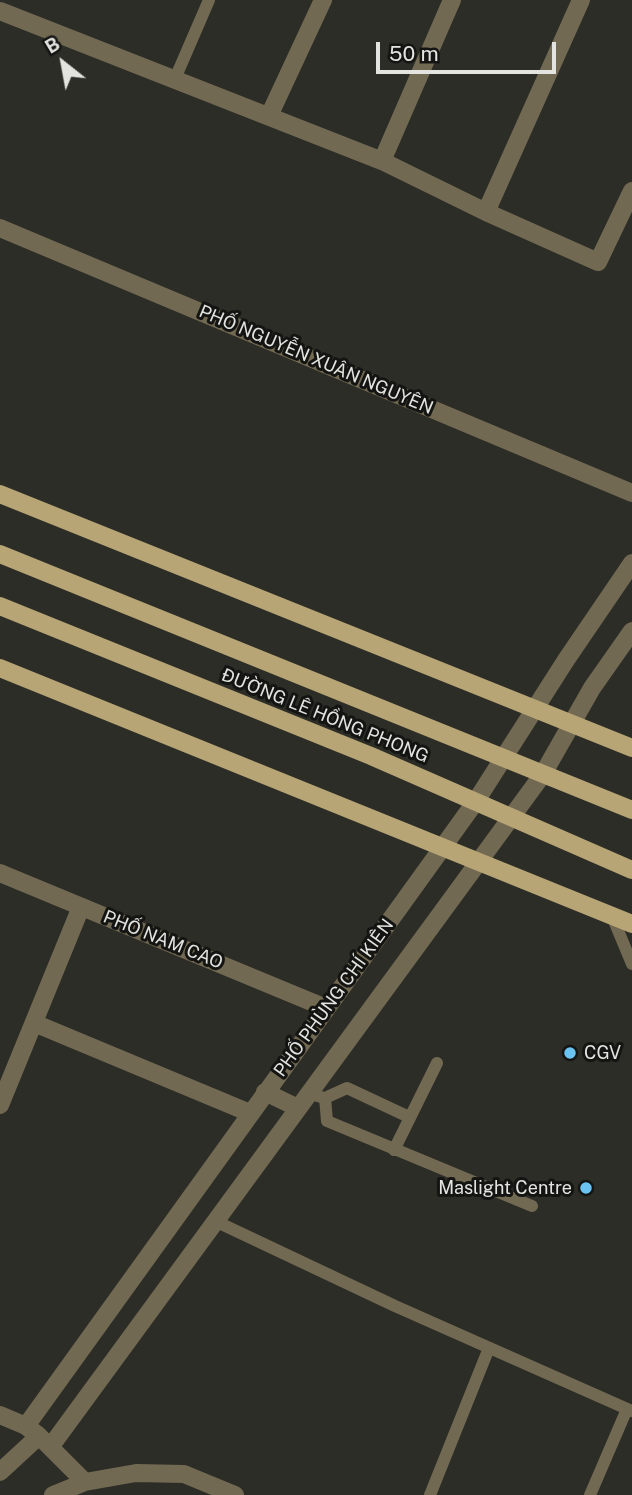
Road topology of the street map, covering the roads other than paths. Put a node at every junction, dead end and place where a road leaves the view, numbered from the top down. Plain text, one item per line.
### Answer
1 (209, 0) edge
2 (323, 0) edge
3 (452, 0) edge
4 (582, 0) edge
5 (0, 11) edge
6 (174, 81) junction
7 (269, 116) junction
8 (382, 161) junction
9 (632, 191) edge
10 (486, 212) junction
11 (632, 219) edge
12 (0, 228) edge
13 (598, 262) junction
14 (632, 492) edge
15 (0, 494) edge
16 (0, 554) edge
17 (632, 563) edge
18 (0, 606) edge
19 (632, 631) edge
20 (0, 668) edge
21 (535, 711) junction
22 (571, 723) junction
23 (632, 748) edge
24 (504, 760) junction
25 (543, 774) junction
26 (476, 801) junction
27 (632, 810) edge
28 (511, 816) junction
29 (442, 846) junction
30 (480, 862) junction
31 (632, 870) edge
32 (0, 873) edge
33 (81, 907) junction
34 (612, 916) junction
35 (632, 924) edge
36 (632, 964) edge
37 (326, 1008) junction
38 (34, 1023) junction
39 (436, 1063) dead end
40 (265, 1092) junction
41 (317, 1096) junction
42 (0, 1105) edge
43 (298, 1108) junction
44 (250, 1113) junction
45 (409, 1117) junction
46 (394, 1150) junction
47 (533, 1206) dead end
48 (215, 1221) junction
49 (489, 1348) junction
50 (629, 1410) edge
51 (0, 1415) edge
52 (39, 1436) junction
53 (0, 1472) edge
54 (85, 1482) junction
55 (53, 1495) edge
56 (235, 1495) edge
57 (430, 1495) edge
58 (590, 1495) edge

1 - 6 lane
2 - 7 street
3 - 8 street
4 - 10 street
5 - 6 street
6 - 7 street
7 - 8 street
8 - 10 street
9 - 13 street
10 - 13 street
11 - 13 street
12 - 14 street, PHỐ NGUYỄN XUÂN NGUYÊN
15 - 21 main road
16 - 24 main road, ĐƯỜNG LÊ HỒNG PHONG
17 - 21 street, PHỐ PHÙNG CHÍ KIÊN
18 - 26 main road, ĐƯỜNG LÊ HỒNG PHONG
19 - 22 street, PHỐ PHÙNG CHÍ KIÊN
20 - 29 main road
21 - 22 main road
21 - 24 street, PHỐ PHÙNG CHÍ KIÊN
22 - 23 main road
22 - 25 street, PHỐ PHÙNG CHÍ KIÊN
24 - 25 main road, ĐƯỜNG LÊ HỒNG PHONG
24 - 26 street, PHỐ PHÙNG CHÍ KIÊN
25 - 27 main road, ĐƯỜNG LÊ HỒNG PHONG
25 - 28 street, PHỐ PHÙNG CHÍ KIÊN
26 - 28 main road, ĐƯỜNG LÊ HỒNG PHONG
26 - 29 street, PHỐ PHÙNG CHÍ KIÊN
28 - 30 street, PHỐ PHÙNG CHÍ KIÊN
28 - 31 main road, ĐƯỜNG LÊ HỒNG PHONG
29 - 30 main road
29 - 37 street, PHỐ PHÙNG CHÍ KIÊN
30 - 34 main road
30 - 41 street, PHỐ PHÙNG CHÍ KIÊN
32 - 33 street, PHỐ NAM CAO
33 - 37 street, PHỐ NAM CAO
33 - 38 street
34 - 35 main road
34 - 36 lane
37 - 40 street, PHỐ PHÙNG CHÍ KIÊN
38 - 42 street
38 - 44 street
39 - 45 lane
40 - 43 street
40 - 44 street, PHỐ PHÙNG CHÍ KIÊN
41 - 43 street, PHỐ PHÙNG CHÍ KIÊN
41 - 45 lane
41 - 46 lane
43 - 48 street, PHỐ PHÙNG CHÍ KIÊN
44 - 52 street, PHỐ PHÙNG CHÍ KIÊN
45 - 46 lane
46 - 47 lane
48 - 49 lane
48 - 52 street, PHỐ PHÙNG CHÍ KIÊN
49 - 50 lane
49 - 57 lane
50 - 58 lane
51 - 52 street
52 - 53 street
52 - 54 street
54 - 55 street
54 - 56 street

